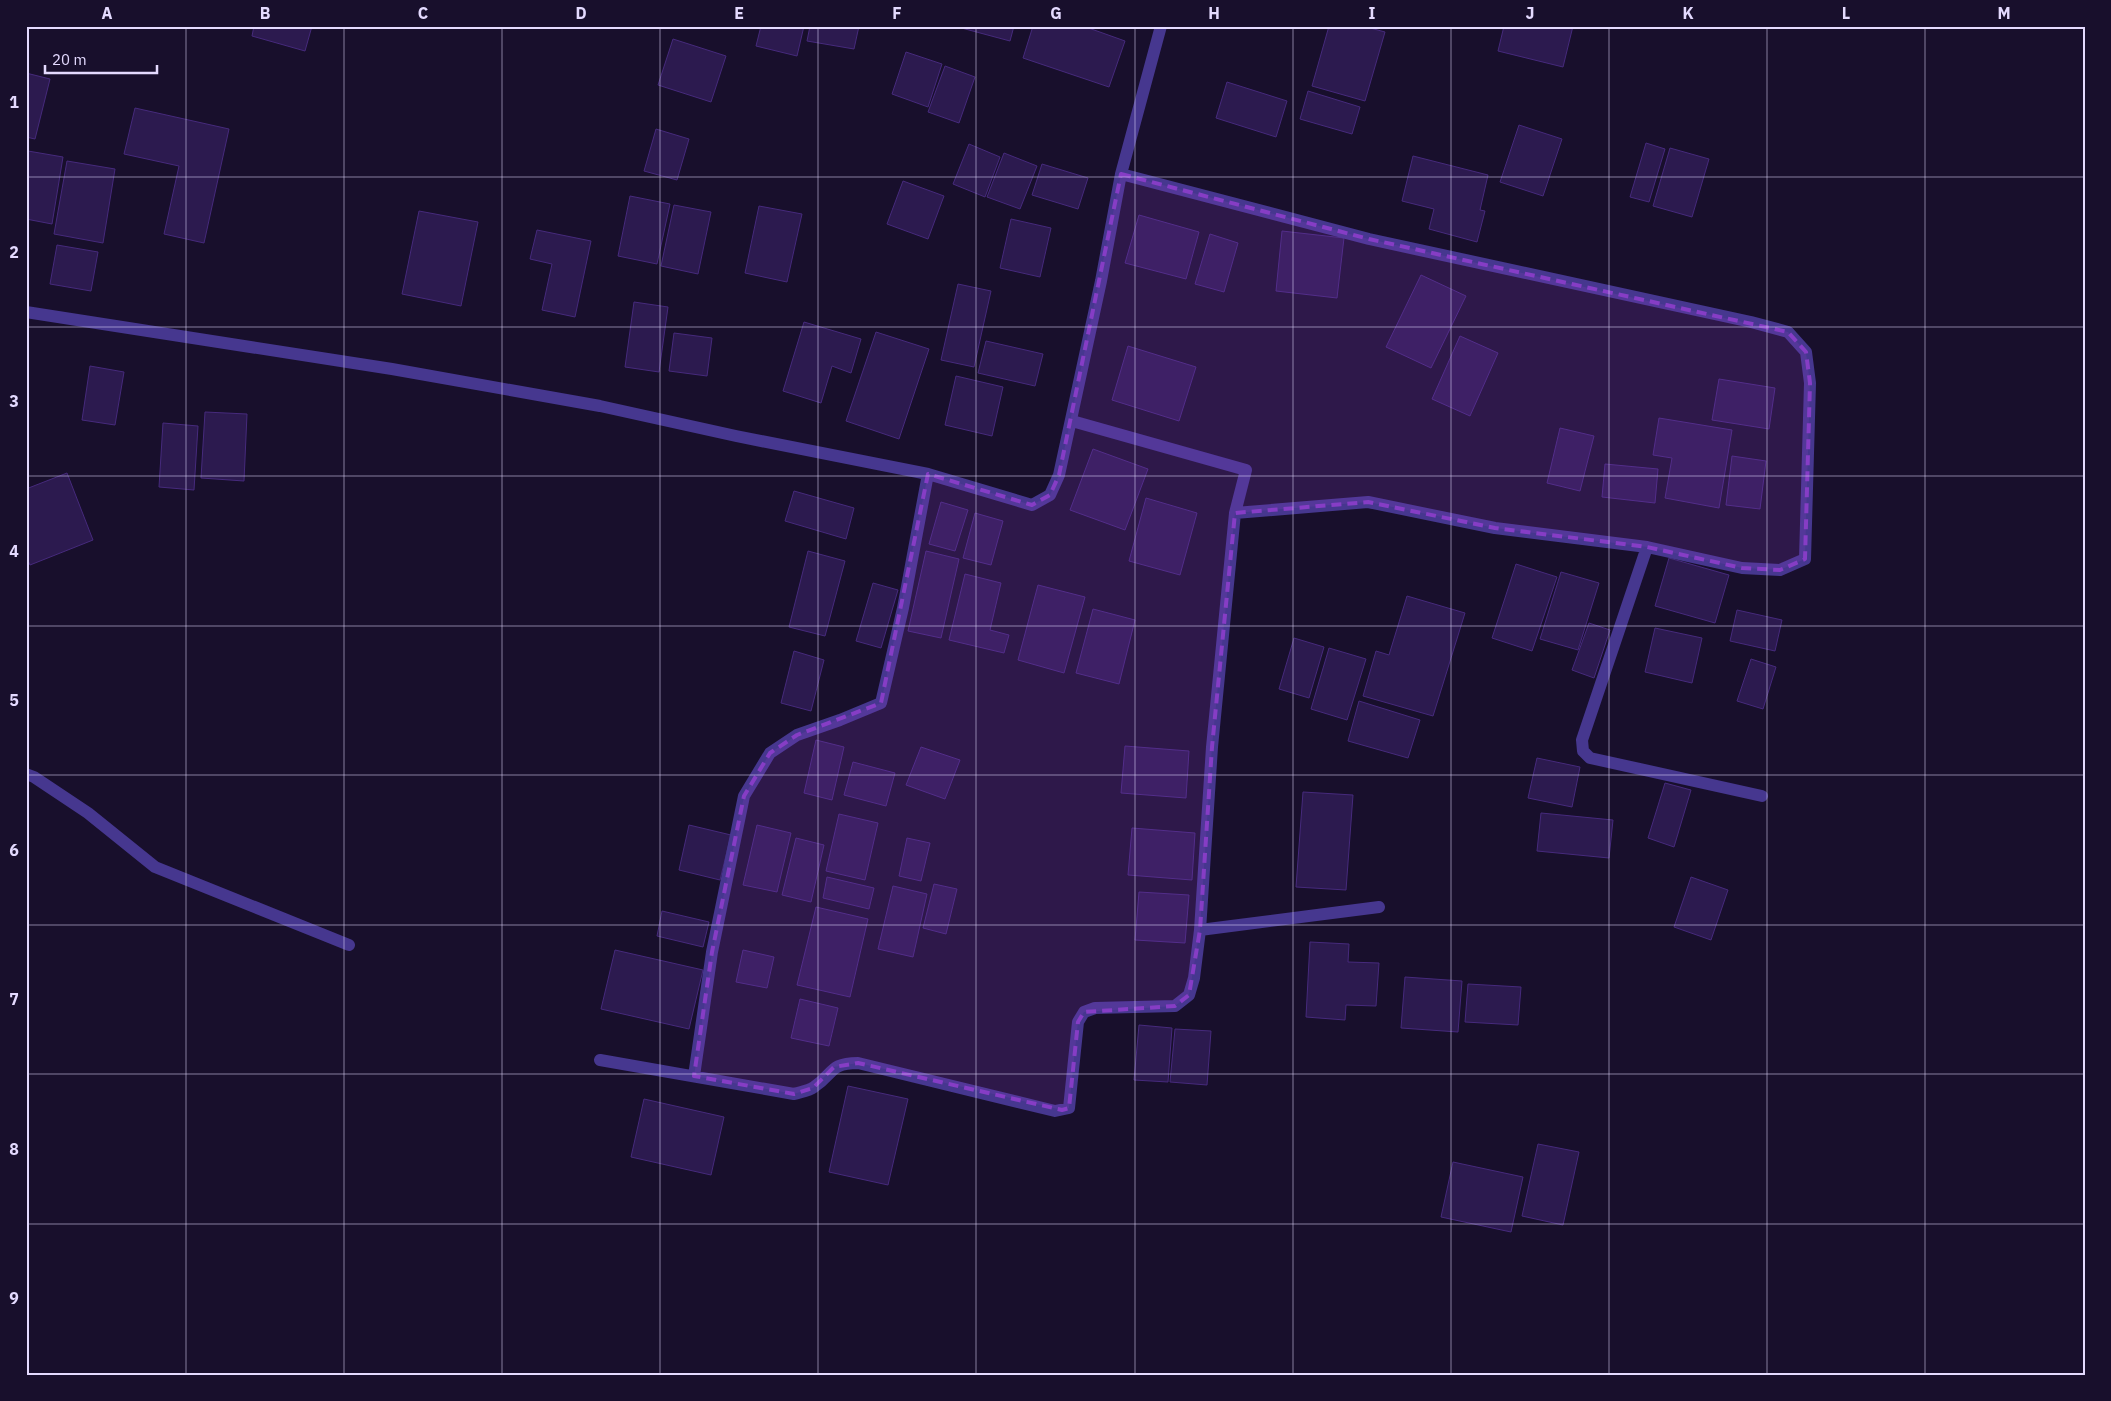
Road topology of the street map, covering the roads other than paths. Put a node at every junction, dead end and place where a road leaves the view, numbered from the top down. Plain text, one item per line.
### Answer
1 (1161, 26) edge
2 (1121, 174) junction
3 (26, 312) edge
4 (1072, 421) junction
5 (928, 474) junction
6 (1235, 513) junction
7 (1647, 547) junction
8 (26, 774) edge
9 (1762, 796) dead end
10 (1380, 907) dead end
11 (1200, 930) junction
12 (349, 945) dead end
13 (600, 1060) dead end
14 (694, 1076) junction

1 - 2 street
2 - 4 street
2 - 7 street
3 - 5 street
4 - 5 street
4 - 6 street
5 - 14 street
6 - 7 street
6 - 11 street
7 - 9 street
8 - 12 street
10 - 11 street
11 - 14 street
13 - 14 street

